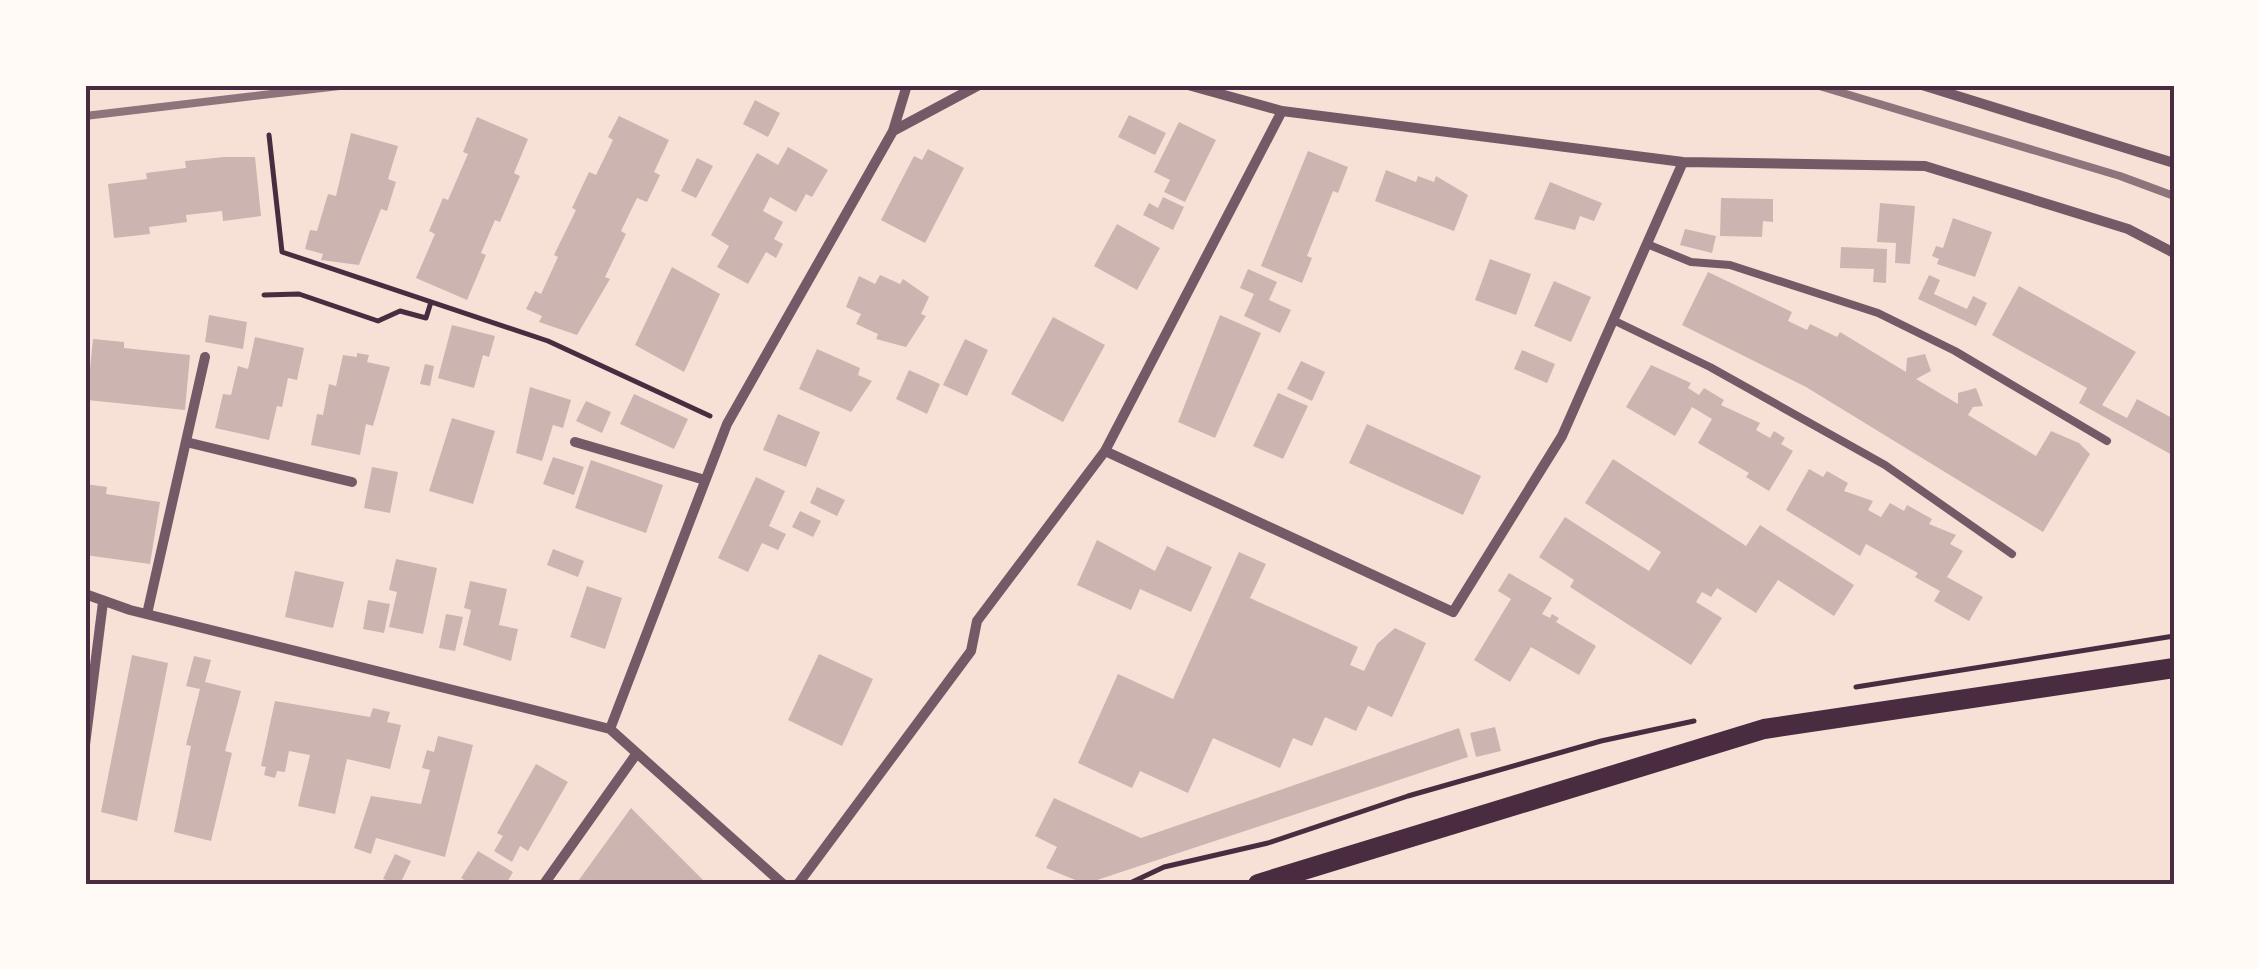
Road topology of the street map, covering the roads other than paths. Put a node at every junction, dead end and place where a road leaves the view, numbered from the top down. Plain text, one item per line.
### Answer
1 (907, 85) edge
2 (979, 85) edge
3 (1188, 85) edge
4 (1922, 85) edge
5 (1282, 111) junction
6 (893, 130) junction
7 (1683, 162) junction
8 (2174, 163) edge
9 (1647, 244) junction
10 (2174, 253) edge
11 (1613, 320) junction
12 (205, 357) dead end
13 (2106, 441) dead end
14 (186, 442) junction
15 (575, 442) dead end
16 (1105, 451) junction
17 (705, 480) junction
18 (352, 482) dead end
19 (2012, 554) dead end
20 (85, 594) edge
21 (103, 602) junction
22 (147, 614) junction
23 (2174, 668) edge
24 (610, 729) junction
25 (85, 745) edge
26 (637, 753) junction
27 (544, 884) edge
28 (784, 884) edge
29 (798, 884) edge
30 (1258, 884) edge

1 - 6 street
2 - 6 street
3 - 5 street
4 - 8 street
5 - 7 street
5 - 16 street
6 - 17 street
7 - 9 street
7 - 10 street
9 - 11 street
9 - 13 lane
11 - 16 street
11 - 19 lane
12 - 14 street
14 - 18 street
14 - 22 street
15 - 17 street
16 - 29 street
17 - 24 street
20 - 21 street
21 - 22 street
21 - 25 street
22 - 24 street
23 - 30 main road
24 - 26 street
26 - 27 street
26 - 28 street

